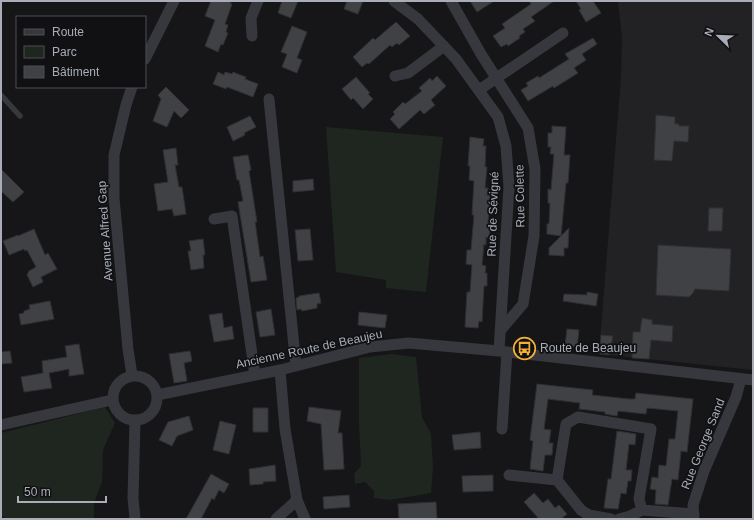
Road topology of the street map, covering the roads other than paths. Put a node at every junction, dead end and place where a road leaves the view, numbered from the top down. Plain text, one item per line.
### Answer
1 (174, 1) edge
2 (258, 1) edge
3 (394, 1) edge
4 (451, 1) edge
5 (563, 33) dead end
6 (252, 36) dead end
7 (444, 46) junction
8 (146, 57) edge
9 (395, 76) dead end
10 (496, 79) junction
11 (132, 88) edge
12 (479, 90) junction
13 (1, 95) edge
14 (269, 99) dead end
15 (20, 116) dead end
16 (214, 219) dead end
17 (500, 330) junction
18 (503, 352) junction
19 (296, 366) junction
20 (280, 370) junction
21 (255, 375) junction
22 (132, 376) junction
23 (741, 379) junction
24 (753, 380) edge
25 (157, 395) junction
26 (112, 400) junction
27 (135, 420) junction
28 (1, 424) edge
29 (502, 429) dead end
30 (509, 475) dead end
31 (557, 480) junction
32 (297, 500) junction
33 (642, 510) junction
34 (694, 517) edge
35 (135, 519) edge
36 (276, 519) edge
37 (306, 519) edge
38 (611, 519) edge
39 (619, 519) edge

1 - 8 street
2 - 6 street
3 - 7 street, Rue de Sévigné
4 - 10 street, Rue Colette
5 - 10 street
7 - 9 street
7 - 12 street, Rue de Sévigné
10 - 12 street
10 - 17 street, Rue Colette
11 - 22 street, Avenue Alfred Gap
12 - 17 street, Rue de Sévigné
13 - 15 lane
14 - 19 street
16 - 21 street
17 - 18 street, Rue de Sévigné
18 - 19 street, Ancienne Route de Beaujeu
18 - 23 street, Ancienne Route de Beaujeu
18 - 29 street, Rue de Sévigné
19 - 20 street, Ancienne Route de Beaujeu
20 - 21 street, Ancienne Route de Beaujeu
20 - 32 street
21 - 25 street, Ancienne Route de Beaujeu
22 - 25 street
22 - 26 street
23 - 24 street, Ancienne Route de Beaujeu
23 - 34 street, Rue George Sand
25 - 27 street
26 - 27 street
26 - 28 street
27 - 35 street
30 - 31 street
31 - 33 street
31 - 38 street
32 - 36 street
32 - 37 street
33 - 34 street
33 - 39 street

